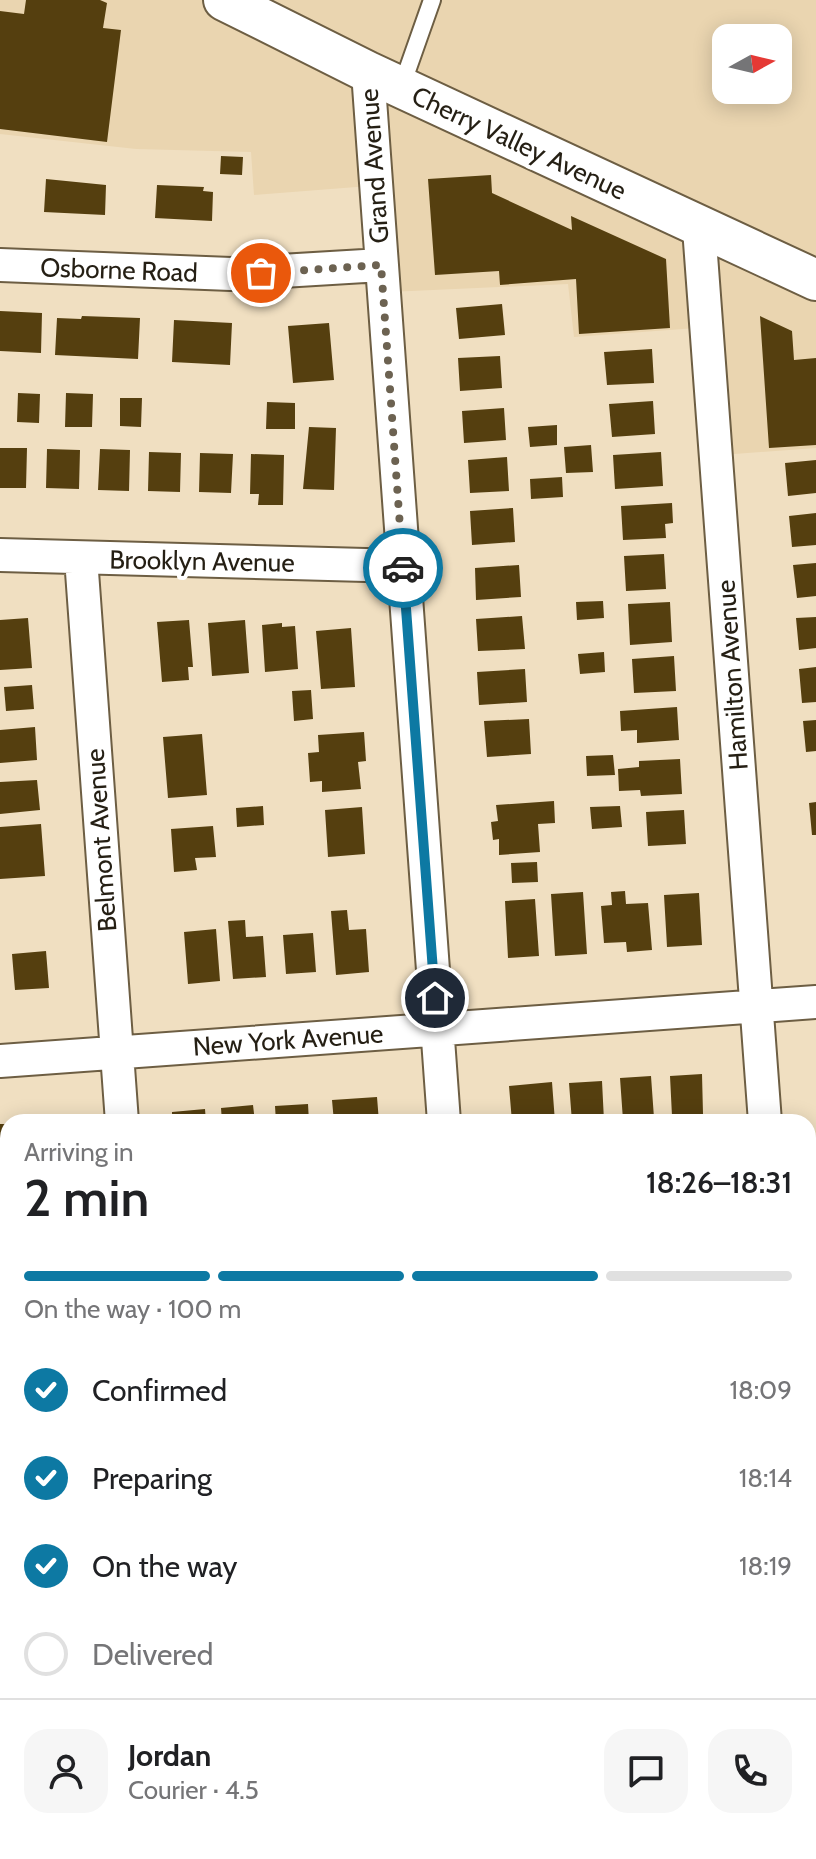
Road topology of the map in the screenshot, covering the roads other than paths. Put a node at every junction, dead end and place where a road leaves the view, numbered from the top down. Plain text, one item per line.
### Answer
1 (224, 0) edge
2 (432, 0) edge
3 (384, 80) junction
4 (699, 228) junction
5 (0, 265) edge
6 (381, 265) junction
7 (816, 280) edge
8 (0, 555) edge
9 (81, 558) junction
10 (403, 566) junction
11 (816, 1002) edge
12 (757, 1006) junction
13 (438, 1029) junction
14 (117, 1052) junction
15 (0, 1061) edge
16 (121, 1114) edge
17 (443, 1114) edge
18 (764, 1114) edge

1 - 3 street, Cherry Valley Avenue
2 - 3 lane
3 - 4 street, Cherry Valley Avenue
3 - 6 street, Grand Avenue
4 - 7 street, Cherry Valley Avenue
4 - 12 street, Hamilton Avenue
5 - 6 street, Osborne Road
6 - 10 street, Grand Avenue
8 - 9 street, Brooklyn Avenue
9 - 10 street, Brooklyn Avenue
9 - 14 street, Belmont Avenue
10 - 13 street, Grand Avenue
11 - 12 street, New York Avenue
12 - 13 street, New York Avenue
12 - 18 street, Hamilton Avenue
13 - 14 street, New York Avenue
13 - 17 street, Grand Avenue
14 - 15 street, New York Avenue
14 - 16 street, Belmont Avenue

